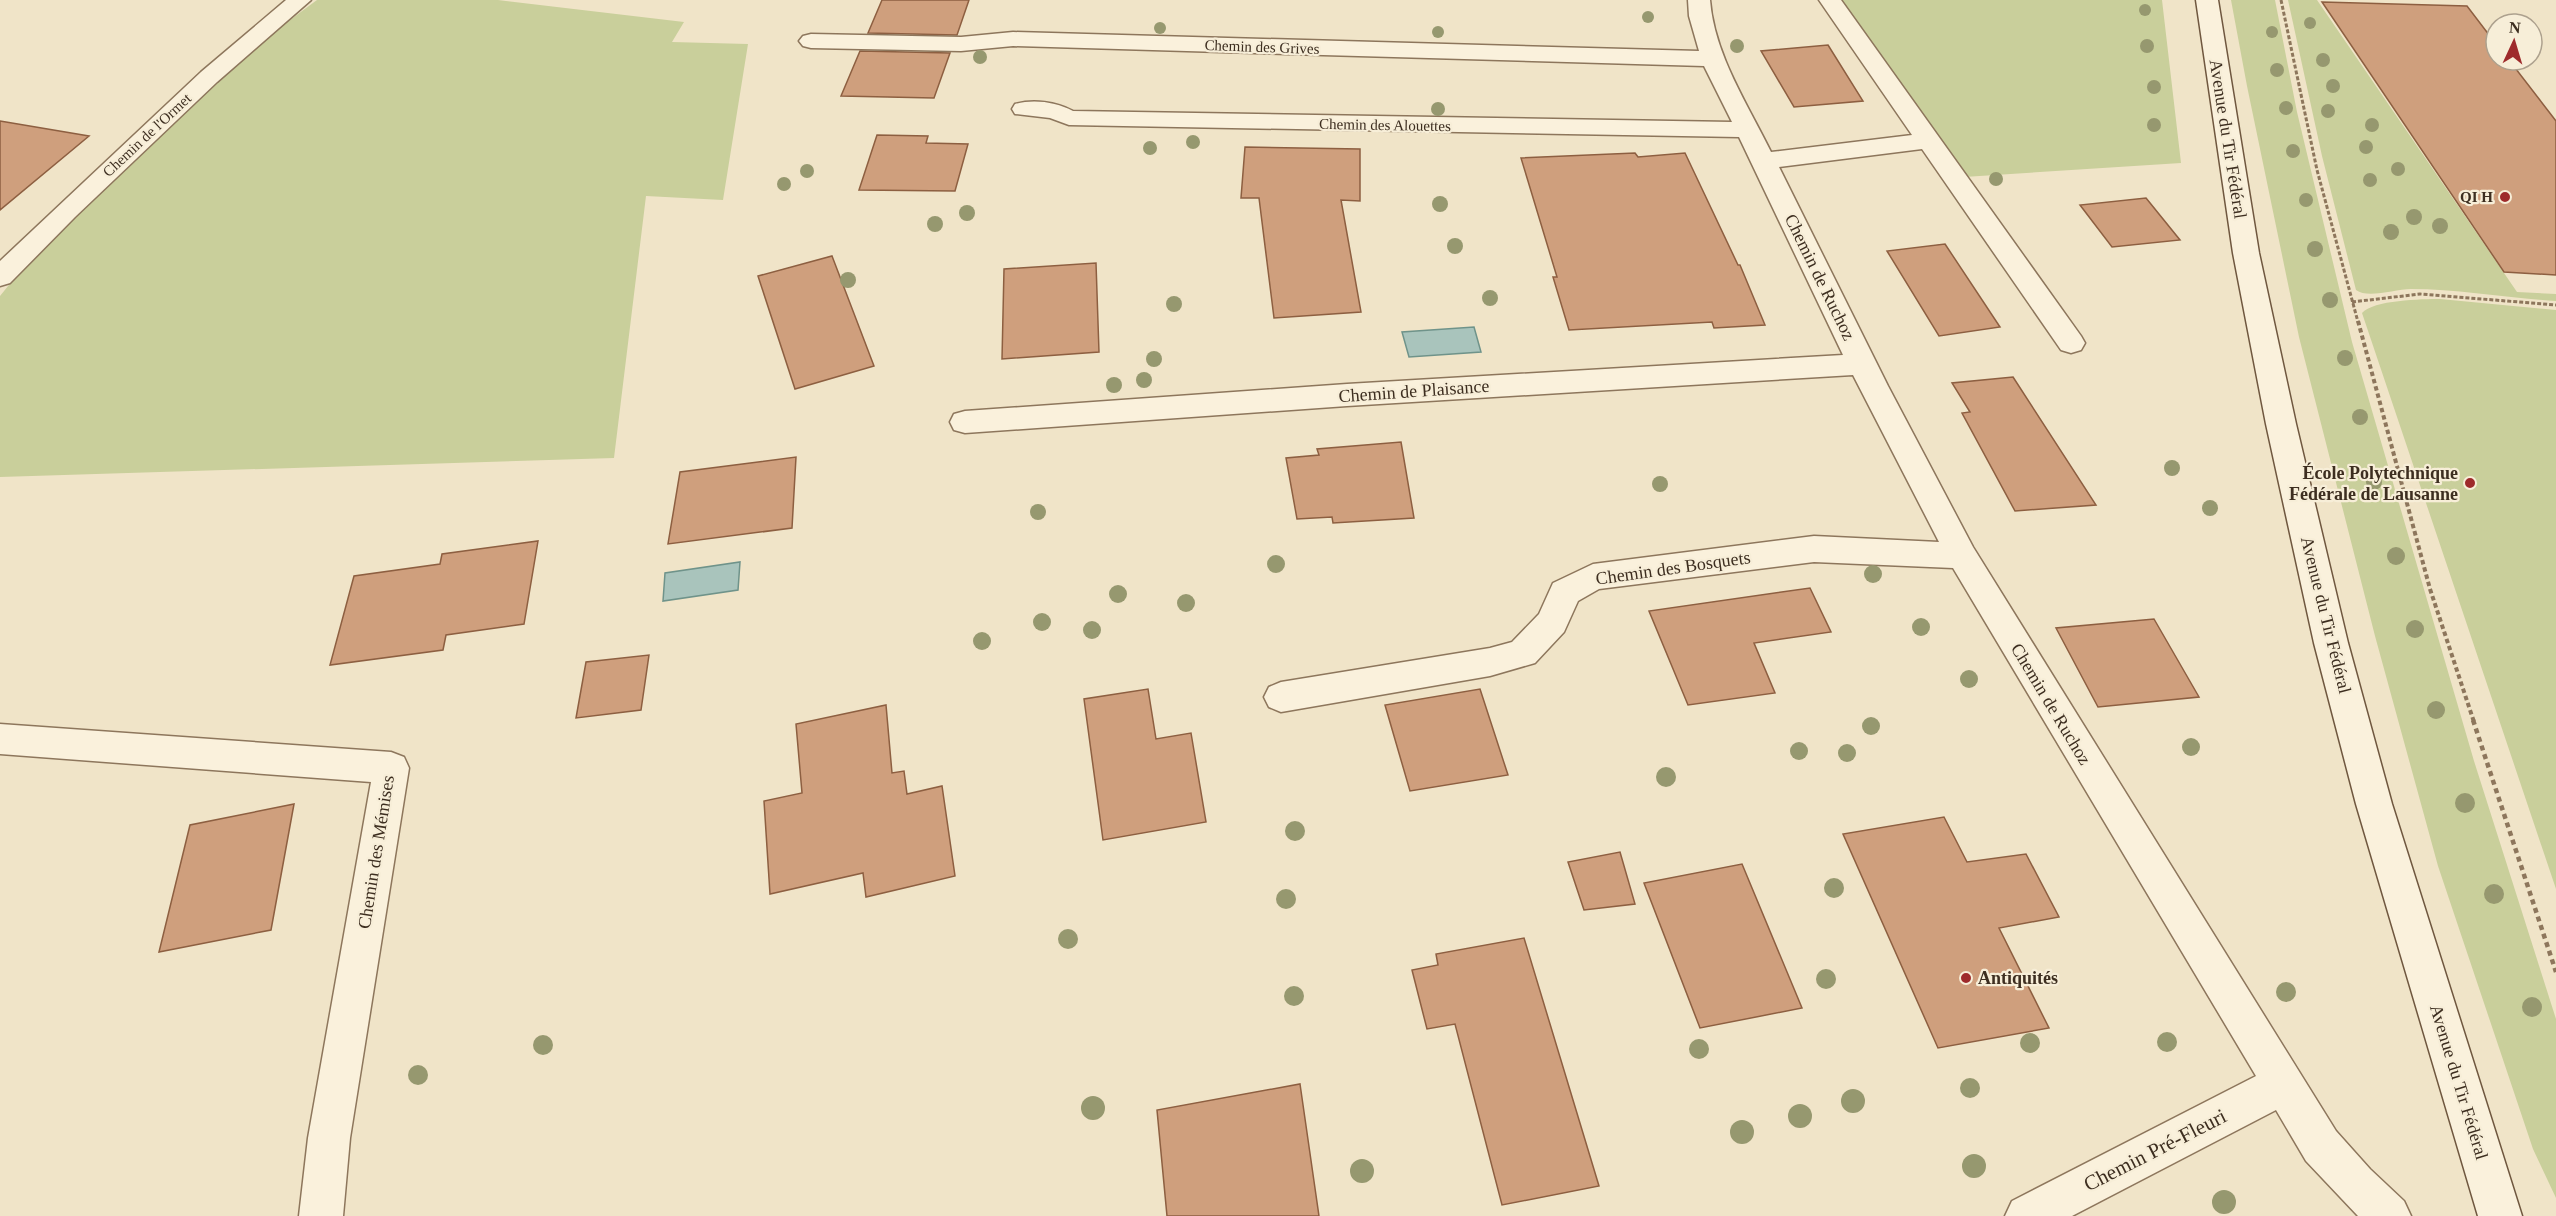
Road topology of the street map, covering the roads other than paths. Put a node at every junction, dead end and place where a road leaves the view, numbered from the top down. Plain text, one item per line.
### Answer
1 (300, 0) edge
2 (1699, 0) edge
3 (1830, 0) edge
4 (2207, 0) edge
5 (811, 41) dead end
6 (1713, 59) junction
7 (1024, 109) dead end
8 (1748, 130) junction
9 (1928, 141) junction
10 (1763, 161) junction
11 (0, 277) edge
12 (2071, 343) dead end
13 (1863, 364) junction
14 (966, 422) dead end
15 (1962, 556) junction
16 (1281, 698) dead end
17 (0, 739) edge
18 (2283, 1084) junction
19 (321, 1216) edge
20 (2027, 1216) edge
21 (2389, 1216) edge
22 (2500, 1216) edge

1 - 11 street, Chemin de l'Ormet
2 - 6 street, Chemin de Ruchoz
3 - 9 street
4 - 22 street, Avenue du Tir Fédéral
5 - 6 street, Chemin des Grives
6 - 8 street, Chemin de Ruchoz
7 - 8 street, Chemin des Alouettes
8 - 10 street, Chemin de Ruchoz
9 - 10 street
9 - 12 street
10 - 13 street, Chemin de Ruchoz
13 - 14 street, Chemin de Plaisance
13 - 15 street, Chemin de Ruchoz
15 - 16 street, Chemin des Bosquets
15 - 18 street, Chemin de Ruchoz
17 - 19 street, Chemin des Mémises
18 - 20 street, Chemin Pré-Fleuri
18 - 21 street, Chemin de Ruchoz

